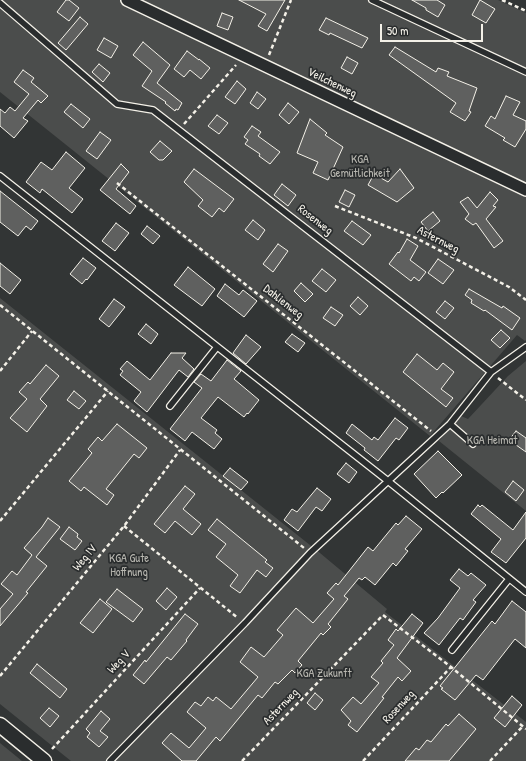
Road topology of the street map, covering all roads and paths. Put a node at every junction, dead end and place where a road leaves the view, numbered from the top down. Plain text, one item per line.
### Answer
1 (127, 0) edge
2 (292, 0) edge
3 (372, 0) edge
4 (502, 0) edge
5 (0, 3) edge
6 (526, 11) edge
7 (245, 56) junction
8 (265, 65) junction
9 (526, 72) edge
10 (180, 130) junction
11 (0, 176) edge
12 (117, 183) dead end
13 (526, 190) edge
14 (335, 206) dead end
15 (526, 300) edge
16 (0, 305) edge
17 (33, 331) junction
18 (217, 347) junction
19 (526, 347) edge
20 (0, 371) edge
21 (491, 372) junction
22 (108, 391) junction
23 (526, 400) edge
24 (170, 406) dead end
25 (450, 424) junction
26 (438, 436) junction
27 (474, 444) dead end
28 (180, 450) junction
29 (388, 481) junction
30 (0, 521) edge
31 (124, 526) junction
32 (310, 553) junction
33 (509, 579) junction
34 (200, 588) junction
35 (526, 592) edge
36 (245, 623) junction
37 (452, 650) dead end
38 (451, 667) junction
39 (0, 676) edge
40 (0, 725) edge
41 (525, 727) edge
42 (48, 755) edge
43 (110, 761) edge
44 (242, 761) edge
45 (363, 761) edge
46 (490, 761) edge

1 - 7 street, Veilchenweg
2 - 8 path
3 - 9 lane
4 - 6 path
5 - 10 lane, Rosenweg
7 - 8 street, Veilchenweg
7 - 10 path
8 - 13 street, Veilchenweg
10 - 21 lane, Rosenweg
11 - 18 lane
12 - 26 path, Dahlienweg
14 - 15 path, Asternweg
16 - 17 path
17 - 20 path
17 - 22 path
18 - 24 lane
18 - 29 lane
19 - 21 lane
21 - 23 path
21 - 25 lane
22 - 28 path
22 - 30 path
25 - 26 lane
25 - 27 lane
26 - 29 lane
28 - 31 path, Weg IV
28 - 32 path
29 - 32 lane
29 - 33 lane
31 - 34 path
31 - 39 path, Weg IV
32 - 36 lane
33 - 35 lane
33 - 37 lane
34 - 36 path
34 - 42 path, Weg V
36 - 43 lane
38 - 41 path
38 - 44 path, Asternweg
38 - 45 path, Rosenweg
40 - 42 street
41 - 46 path

